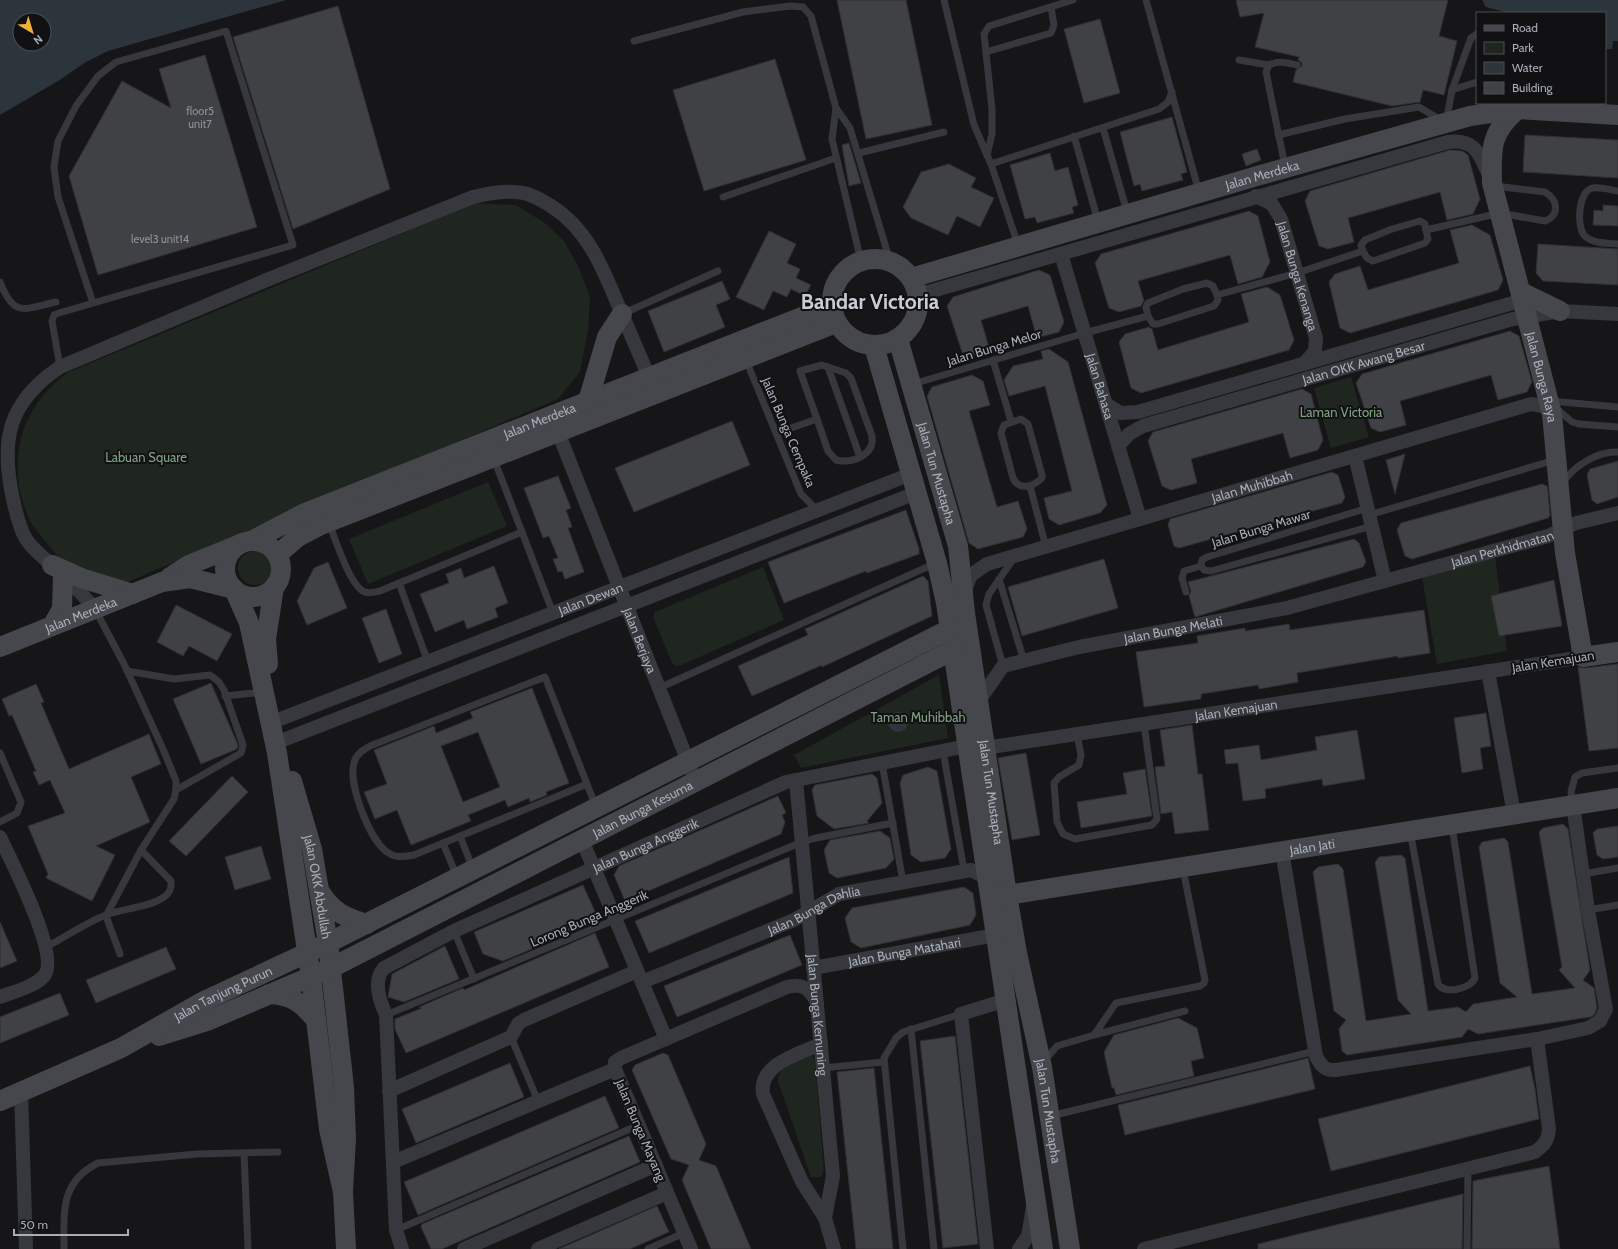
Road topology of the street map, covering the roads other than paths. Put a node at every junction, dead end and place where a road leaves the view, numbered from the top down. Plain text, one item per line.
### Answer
1 (944, 0) edge
2 (1072, 0) edge
3 (1146, 0) edge
4 (1051, 7) junction
5 (1476, 35) edge
6 (634, 41) dead end
7 (986, 52) junction
8 (1239, 60) dead end
9 (1269, 65) junction
10 (1297, 65) dead end
11 (1476, 82) edge
12 (1452, 90) junction
13 (1172, 92) junction
14 (836, 108) junction
15 (1518, 109) junction
16 (1618, 115) edge
17 (1446, 123) junction
18 (1103, 128) junction
19 (944, 132) dead end
20 (1278, 135) junction
21 (1074, 136) junction
22 (859, 153) junction
23 (987, 155) junction
24 (836, 158) junction
25 (991, 164) junction
26 (1285, 168) junction
27 (1493, 185) junction
28 (1618, 191) edge
29 (1199, 193) junction
30 (1256, 196) junction
31 (723, 197) dead end
32 (1500, 213) junction
33 (1128, 214) junction
34 (1098, 223) junction
35 (1426, 230) junction
36 (1618, 244) edge
37 (1019, 247) junction
38 (1363, 251) junction
39 (1061, 254) junction
40 (890, 261) junction
41 (861, 262) junction
42 (718, 271) dead end
43 (1297, 273) junction
44 (0, 282) edge
45 (915, 287) junction
46 (1217, 294) junction
47 (56, 302) dead end
48 (93, 302) junction
49 (1524, 303) junction
50 (1560, 311) joint
51 (622, 314) junction
52 (834, 314) junction
53 (1618, 314) edge
54 (1148, 316) junction
55 (1085, 333) junction
56 (898, 339) junction
57 (874, 346) junction
58 (745, 359) junction
59 (993, 360) junction
60 (1304, 364) junction
61 (60, 367) junction
62 (828, 367) junction
63 (649, 377) junction
64 (911, 384) junction
65 (588, 401) junction
66 (1106, 404) junction
67 (1618, 407) edge
68 (1551, 408) junction
69 (817, 419) junction
70 (1011, 421) junction
71 (1618, 427) edge
72 (558, 432) junction
73 (777, 433) junction
74 (1118, 446) junction
75 (1618, 452) edge
76 (1355, 456) junction
77 (493, 457) junction
78 (860, 457) junction
79 (1557, 460) junction
80 (3, 463) edge
81 (911, 474) junction
82 (1030, 486) junction
83 (1560, 491) junction
84 (916, 493) junction
85 (817, 510) junction
86 (1618, 513) edge
87 (1370, 516) junction
88 (1140, 519) junction
89 (329, 522) junction
90 (825, 529) junction
91 (1563, 530) junction
92 (522, 532) junction
93 (245, 543) junction
94 (1046, 547) junction
95 (277, 555) junction
96 (1016, 556) junction
97 (937, 563) junction
98 (1201, 566) junction
99 (57, 570) junction
100 (1000, 579) junction
101 (1385, 581) junction
102 (162, 582) junction
103 (399, 583) junction
104 (274, 587) junction
105 (620, 587) junction
106 (234, 589) junction
107 (1186, 592) dead end
108 (963, 593) junction
109 (133, 594) junction
110 (627, 606) junction
111 (95, 609) junction
112 (553, 613) junction
113 (53, 625) junction
114 (950, 629) junction
115 (0, 647) edge
116 (953, 650) junction
117 (1618, 652) edge
118 (1583, 657) junction
119 (1024, 661) junction
120 (428, 662) junction
121 (1003, 666) junction
122 (127, 671) junction
123 (1488, 671) junction
124 (659, 688) junction
125 (264, 692) junction
126 (225, 696) junction
127 (978, 702) junction
128 (275, 721) junction
129 (1144, 724) junction
130 (1077, 734) junction
131 (283, 740) junction
132 (976, 747) junction
133 (943, 751) junction
134 (0, 753) edge
135 (688, 761) junction
136 (882, 763) junction
137 (1618, 768) edge
138 (796, 780) junction
139 (696, 782) junction
140 (587, 784) junction
141 (176, 790) junction
142 (1618, 798) edge
143 (1573, 805) junction
144 (596, 808) junction
145 (1514, 814) junction
146 (0, 822) edge
147 (893, 823) junction
148 (1452, 824) junction
149 (1410, 831) junction
150 (460, 836) junction
151 (0, 837) edge
152 (582, 840) junction
153 (802, 842) junction
154 (443, 843) junction
155 (141, 850) junction
156 (1282, 851) junction
157 (5, 862) edge
158 (1183, 867) junction
159 (594, 868) junction
160 (1618, 868) edge
161 (964, 870) junction
162 (465, 873) junction
163 (1583, 874) junction
164 (903, 882) junction
165 (988, 884) junction
166 (319, 891) junction
167 (1007, 895) junction
168 (1618, 905) edge
169 (1588, 910) junction
170 (808, 911) junction
171 (106, 916) junction
172 (616, 920) junction
173 (367, 924) junction
174 (454, 932) junction
175 (996, 934) junction
176 (328, 943) junction
177 (46, 947) junction
178 (307, 952) junction
179 (120, 954) dead end
180 (331, 968) junction
181 (813, 968) junction
182 (311, 977) junction
183 (640, 977) junction
184 (474, 979) junction
185 (269, 994) junction
186 (0, 997) edge
187 (1006, 1000) junction
188 (817, 1002) junction
189 (1185, 1011) dead end
190 (961, 1014) junction
191 (386, 1015) junction
192 (316, 1020) junction
193 (910, 1029) junction
194 (1094, 1035) junction
195 (512, 1037) junction
196 (666, 1038) junction
197 (1537, 1039) junction
198 (821, 1044) junction
199 (121, 1048) junction
200 (1315, 1050) junction
201 (884, 1062) junction
202 (1042, 1067) junction
203 (823, 1068) junction
204 (615, 1069) junction
205 (389, 1091) junction
206 (21, 1092) junction
207 (0, 1101) edge
208 (538, 1101) junction
209 (1049, 1117) junction
210 (639, 1125) junction
211 (278, 1152) dead end
212 (244, 1153) junction
213 (393, 1162) junction
214 (656, 1165) junction
215 (1468, 1168) junction
216 (342, 1192) junction
217 (1035, 1192) junction
218 (667, 1193) junction
219 (1064, 1212) junction
220 (825, 1218) junction
221 (396, 1230) junction
222 (684, 1233) junction
223 (348, 1245) edge
224 (26, 1249) edge
225 (64, 1249) edge
226 (248, 1249) edge
227 (402, 1249) edge
228 (464, 1249) edge
229 (538, 1249) edge
230 (648, 1249) edge
231 (691, 1249) edge
232 (834, 1249) edge
233 (902, 1249) edge
234 (934, 1249) edge
235 (986, 1249) edge
236 (1018, 1249) edge
237 (1044, 1249) edge
238 (1060, 1249) edge
239 (1070, 1249) edge
240 (1144, 1249) edge
241 (1467, 1249) edge

1 - 23 lane
2 - 4 lane
3 - 13 lane
4 - 7 lane
4 - 7 lane
5 - 12 lane
6 - 14 lane
7 - 23 lane
8 - 9 lane
9 - 10 lane
9 - 20 lane
11 - 12 lane
12 - 17 lane
13 - 18 lane
13 - 29 lane
14 - 22 lane
14 - 24 lane
15 - 16 main road, Jalan Merdeka
15 - 17 main road, Jalan Merdeka
15 - 27 main road, Jalan Bunga Raya
17 - 20 lane
17 - 26 main road, Jalan Merdeka
18 - 21 lane
18 - 33 lane
19 - 22 lane
20 - 26 lane
21 - 25 lane
21 - 34 lane
22 - 40 lane
23 - 25 lane
24 - 31 lane
24 - 41 lane
25 - 37 lane
26 - 29 main road, Jalan Merdeka
27 - 30 street, Jalan Merdeka
27 - 32 main road, Jalan Bunga Raya
27 - 32 lane
28 - 36 lane
29 - 33 main road, Jalan Merdeka
30 - 39 street, Jalan Merdeka
30 - 43 street, Jalan Bunga Kenanga
32 - 35 lane
32 - 49 main road, Jalan Bunga Raya
33 - 34 main road, Jalan Merdeka
34 - 37 main road, Jalan Merdeka
35 - 38 lane
35 - 38 lane
37 - 45 main road, Jalan Merdeka
38 - 43 lane
39 - 45 street, Jalan Merdeka
39 - 55 street, Jalan Bahasa
40 - 41 main road
40 - 45 main road
41 - 52 main road
42 - 51 lane
43 - 46 lane
43 - 60 street, Jalan Bunga Kenanga
44 - 47 lane
45 - 56 main road
46 - 54 lane
46 - 54 lane
48 - 48 lane
48 - 61 lane
49 - 50 main road
49 - 60 street, Jalan OKK Awang Besar
49 - 68 main road, Jalan Bunga Raya
49 - 74 street, Jalan OKK Awang Besar
50 - 53 street
51 - 61 street
51 - 63 street
51 - 65 main road
52 - 57 main road
52 - 58 main road, Jalan Merdeka
52 - 63 main road, Jalan Merdeka
54 - 55 lane, Jalan Bunga Melor
55 - 59 lane, Jalan Bunga Melor
55 - 66 street, Jalan Bahasa
56 - 57 main road
56 - 64 main road, Jalan Tun Mustapha
57 - 81 main road, Jalan Tun Mustapha
58 - 72 main road, Jalan Merdeka
58 - 73 lane, Jalan Bunga Cempaka
59 - 64 lane, Jalan Bunga Melor
59 - 70 lane
60 - 66 street, Jalan OKK Awang Besar
61 - 80 street
62 - 69 lane
62 - 78 lane
62 - 78 lane
63 - 65 main road, Jalan Merdeka
64 - 108 main road, Jalan Tun Mustapha
65 - 93 main road, Jalan Merdeka
66 - 74 street, Jalan Bahasa
67 - 68 lane
68 - 71 lane
68 - 76 street, Jalan Muhibbah
68 - 79 main road, Jalan Bunga Raya
69 - 73 lane
69 - 78 lane
70 - 82 lane
70 - 82 lane
72 - 77 main road, Jalan Merdeka
72 - 105 street, Jalan Berjaya
73 - 85 lane, Jalan Bunga Cempaka
74 - 88 street, Jalan Bahasa
75 - 83 lane
76 - 87 street
76 - 88 street, Jalan Muhibbah
77 - 89 main road, Jalan Merdeka
77 - 92 lane
79 - 83 main road, Jalan Bunga Raya
79 - 87 lane, Jalan Bunga Mawar
80 - 99 street
81 - 84 main road, Jalan Tun Mustapha
81 - 85 street, Jalan Dewan
82 - 94 lane
83 - 91 main road, Jalan Bunga Raya
84 - 90 street, Jalan Dewan
84 - 97 main road, Jalan Tun Mustapha
85 - 90 street
85 - 105 street, Jalan Dewan
86 - 91 street, Jalan Perkhidmatan
87 - 98 lane, Jalan Bunga Mawar
87 - 98 lane, Jalan Bunga Mawar
87 - 101 street
88 - 94 street, Jalan Muhibbah
89 - 95 main road, Jalan Merdeka
89 - 103 lane
90 - 110 street, Jalan Dewan
91 - 101 street, Jalan Perkhidmatan
91 - 118 main road, Jalan Bunga Raya
92 - 103 lane
92 - 112 lane
93 - 95 main road
93 - 102 main road, Jalan Merdeka
93 - 106 main road
94 - 96 street, Jalan Muhibbah
95 - 104 main road
96 - 100 lane
96 - 108 street, Jalan Muhibbah
97 - 114 main road, Jalan Tun Mustapha
97 - 124 lane
98 - 107 lane
99 - 109 main road
99 - 111 street
99 - 113 main road
100 - 119 lane
100 - 121 lane
101 - 119 street, Jalan Bunga Melati
102 - 106 main road, Jalan Merdeka
102 - 109 main road, Jalan Merdeka
103 - 120 lane
104 - 106 main road
104 - 128 main road, Jalan OKK Abdullah
105 - 110 street, Jalan Berjaya
105 - 112 street, Jalan Dewan
106 - 125 main road, Jalan OKK Abdullah
108 - 127 main road, Jalan Tun Mustapha
109 - 111 main road, Jalan Merdeka
110 - 124 street, Jalan Berjaya
110 - 131 street, Jalan Dewan
111 - 113 main road, Jalan Merdeka
111 - 122 lane
112 - 120 street, Jalan Dewan
113 - 115 main road, Jalan Merdeka
114 - 116 main road, Jalan Tun Mustapha
114 - 135 main road, Jalan Bunga Kesuma
116 - 132 main road, Jalan Tun Mustapha
116 - 139 main road, Jalan Bunga Kesuma
117 - 118 main road, Jalan Kemajuan
118 - 123 street, Jalan Kemajuan
119 - 121 street, Jalan Bunga Melati
120 - 128 street, Jalan Dewan
121 - 127 street
122 - 126 lane
122 - 141 lane
123 - 129 street, Jalan Kemajuan
123 - 145 street
124 - 135 street, Jalan Berjaya
125 - 126 lane
125 - 128 main road, Jalan OKK Abdullah
126 - 141 lane
127 - 132 main road, Jalan Tun Mustapha
128 - 131 main road, Jalan OKK Abdullah
128 - 178 main road, Jalan OKK Abdullah
129 - 130 street, Jalan Kemajuan
129 - 130 lane
130 - 132 street, Jalan Kemajuan
131 - 166 main road, Jalan OKK Abdullah
132 - 133 street, Jalan Bunga Anggerik
132 - 165 main road, Jalan Tun Mustapha
132 - 167 main road, Jalan Tun Mustapha
133 - 136 street, Jalan Bunga Anggerik
133 - 161 lane
134 - 146 lane
135 - 139 street, Jalan Berjaya
135 - 144 main road, Jalan Bunga Kesuma
136 - 138 street, Jalan Bunga Anggerik
136 - 147 lane
137 - 143 lane
138 - 153 street, Jalan Bunga Kemuning
138 - 159 street, Jalan Bunga Anggerik
139 - 152 main road, Jalan Bunga Kesuma
140 - 144 lane
140 - 150 lane
140 - 154 lane
141 - 155 lane
142 - 143 main road, Jalan Jati
143 - 145 main road, Jalan Jati
143 - 163 street
144 - 162 main road, Jalan Bunga Kesuma
145 - 148 main road, Jalan Jati
147 - 153 lane, Lorong Bunga Anggerik
147 - 164 lane
148 - 149 main road, Jalan Jati
148 - 149 lane
149 - 156 main road, Jalan Jati
150 - 154 lane
150 - 162 lane
151 - 157 street
152 - 159 street
152 - 180 main road, Jalan Bunga Kesuma
153 - 170 street, Jalan Bunga Kemuning
153 - 172 lane, Lorong Bunga Anggerik
154 - 162 lane
155 - 171 lane
155 - 171 lane
156 - 158 main road, Jalan Jati
156 - 200 street
157 - 177 street
158 - 167 main road, Jalan Jati
158 - 194 lane
159 - 172 street
159 - 174 street, Jalan Bunga Anggerik
160 - 163 lane
161 - 164 street, Jalan Bunga Dahlia
161 - 165 street
162 - 173 main road, Jalan Bunga Kesuma
163 - 169 street
164 - 170 street, Jalan Bunga Dahlia
165 - 175 main road, Jalan Tun Mustapha
166 - 173 main road
166 - 176 main road, Jalan OKK Abdullah
167 - 202 main road, Jalan Tun Mustapha
168 - 169 lane
169 - 197 street
170 - 181 street, Jalan Bunga Kemuning
170 - 183 street, Jalan Bunga Dahlia
171 - 177 lane
171 - 179 lane
172 - 183 street
172 - 184 lane, Lorong Bunga Anggerik
173 - 176 main road, Jalan Bunga Kesuma
174 - 184 lane
174 - 191 street, Jalan Bunga Anggerik
175 - 181 street, Jalan Bunga Matahari
175 - 187 main road, Jalan Tun Mustapha
176 - 178 main road, Jalan Tanjung Purun
176 - 180 main road, Jalan OKK Abdullah
177 - 186 street
178 - 182 main road, Jalan OKK Abdullah
178 - 199 main road, Jalan Tanjung Purun
180 - 182 main road, Jalan Tanjung Purun
180 - 216 main road, Jalan OKK Abdullah
181 - 188 street, Jalan Bunga Kemuning
182 - 185 main road, Jalan Tanjung Purun
182 - 192 main road, Jalan OKK Abdullah
183 - 195 street, Jalan Bunga Dahlia
183 - 196 street
184 - 191 lane, Lorong Bunga Anggerik
185 - 192 main road
185 - 199 main road, Jalan Tanjung Purun
187 - 190 street
187 - 217 main road, Jalan Tun Mustapha
188 - 196 street
188 - 198 street, Jalan Bunga Kemuning
189 - 194 lane
190 - 193 lane
190 - 235 street
191 - 205 street
192 - 216 main road, Jalan OKK Abdullah
193 - 201 lane
193 - 234 lane
194 - 202 lane
195 - 205 street
195 - 208 lane
196 - 204 street, Jalan Bunga Mayang
197 - 200 street
197 - 215 street
198 - 203 street, Jalan Bunga Kemuning
198 - 220 street
199 - 206 main road, Jalan Tanjung Purun
200 - 209 lane
201 - 203 lane
201 - 233 lane
202 - 209 main road, Jalan Tun Mustapha
203 - 220 street, Jalan Bunga Kemuning
204 - 208 street
204 - 210 street, Jalan Bunga Mayang
205 - 213 street
206 - 207 main road, Jalan Tanjung Purun
206 - 224 street
208 - 213 street
209 - 219 main road, Jalan Tun Mustapha
210 - 214 street, Jalan Bunga Mayang
210 - 221 lane
211 - 212 lane
212 - 225 lane
212 - 226 lane
213 - 221 street
214 - 218 street, Jalan Bunga Mayang
214 - 228 street
215 - 240 street
215 - 241 lane
216 - 223 main road, Jalan OKK Abdullah
217 - 236 street
217 - 237 main road, Jalan Tun Mustapha
218 - 222 street, Jalan Bunga Mayang
218 - 229 street
219 - 238 main road
219 - 239 main road, Jalan Tun Mustapha
220 - 232 street, Jalan Bunga Kemuning
221 - 227 street
222 - 230 lane
222 - 231 street, Jalan Bunga Mayang

